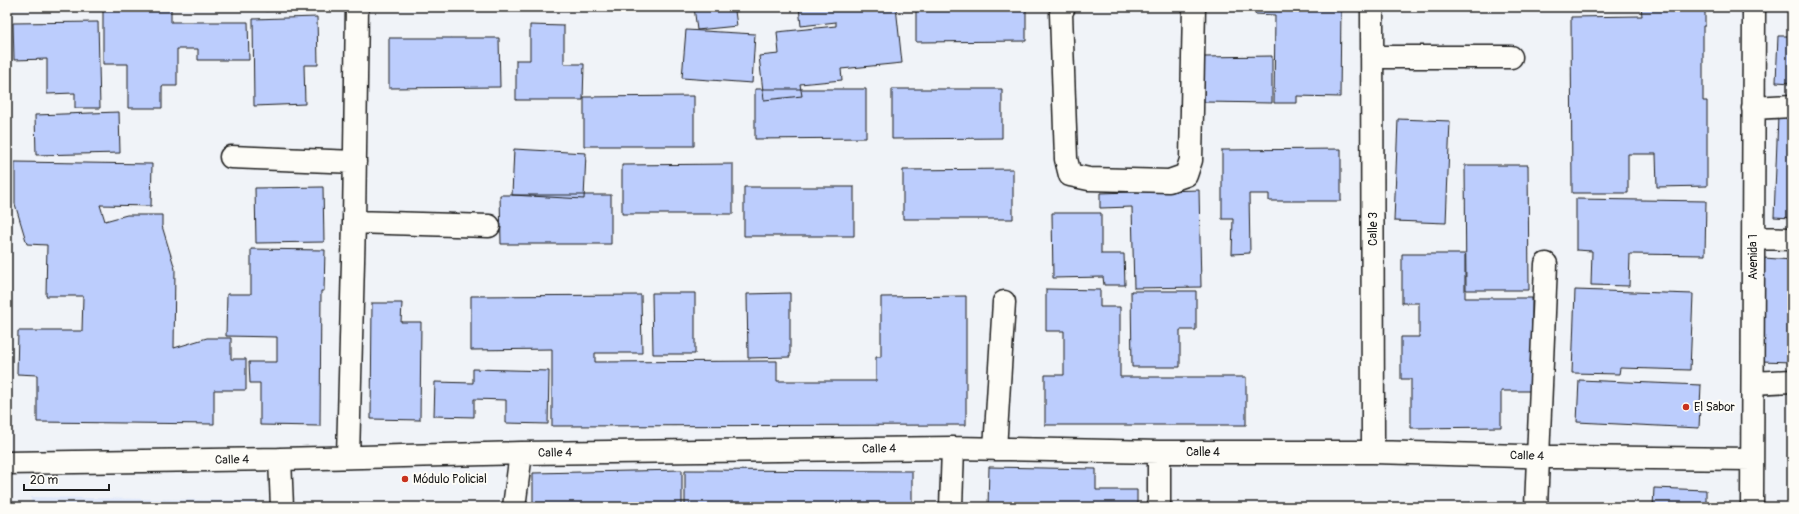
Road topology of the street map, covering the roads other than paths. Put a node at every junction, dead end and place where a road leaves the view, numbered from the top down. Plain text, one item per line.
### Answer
1 (356, 7) edge
2 (1064, 7) edge
3 (1194, 7) edge
4 (1372, 7) edge
5 (1754, 7) edge
6 (1372, 57) junction
7 (1511, 57) dead end
8 (1792, 106) edge
9 (1753, 108) junction
10 (231, 158) dead end
11 (355, 162) junction
12 (354, 222) junction
13 (489, 226) dead end
14 (1753, 238) junction
15 (1792, 239) edge
16 (1546, 264) dead end
17 (1004, 302) dead end
18 (1792, 381) edge
19 (1753, 383) junction
20 (953, 448) junction
21 (995, 449) junction
22 (1159, 452) junction
23 (1373, 452) junction
24 (521, 453) junction
25 (1539, 456) junction
26 (348, 457) junction
27 (280, 459) junction
28 (1752, 459) junction
29 (7, 463) edge
30 (282, 507) edge
31 (514, 507) edge
32 (951, 507) edge
33 (1159, 507) edge
34 (1536, 507) edge
35 (1752, 507) edge

1 - 11 street
2 - 3 street
4 - 6 street, Calle 3
5 - 9 street, Avenida 1
6 - 7 street
6 - 23 street, Calle 3
8 - 9 street
9 - 14 street, Avenida 1
10 - 11 street
11 - 12 street
12 - 13 street
12 - 26 street
14 - 15 street
14 - 19 street, Avenida 1
16 - 25 street
17 - 21 street
18 - 19 street
19 - 28 street, Avenida 1
20 - 21 street, Calle 4
20 - 24 street, Calle 4
20 - 32 street
21 - 22 street, Calle 4
22 - 23 street, Calle 4
22 - 33 street
23 - 25 street, Calle 4
24 - 26 street, Calle 4
24 - 31 street
25 - 28 street, Calle 4
25 - 34 street
26 - 27 street, Calle 4
27 - 29 street, Calle 4
27 - 30 street
28 - 35 street, Avenida 1

